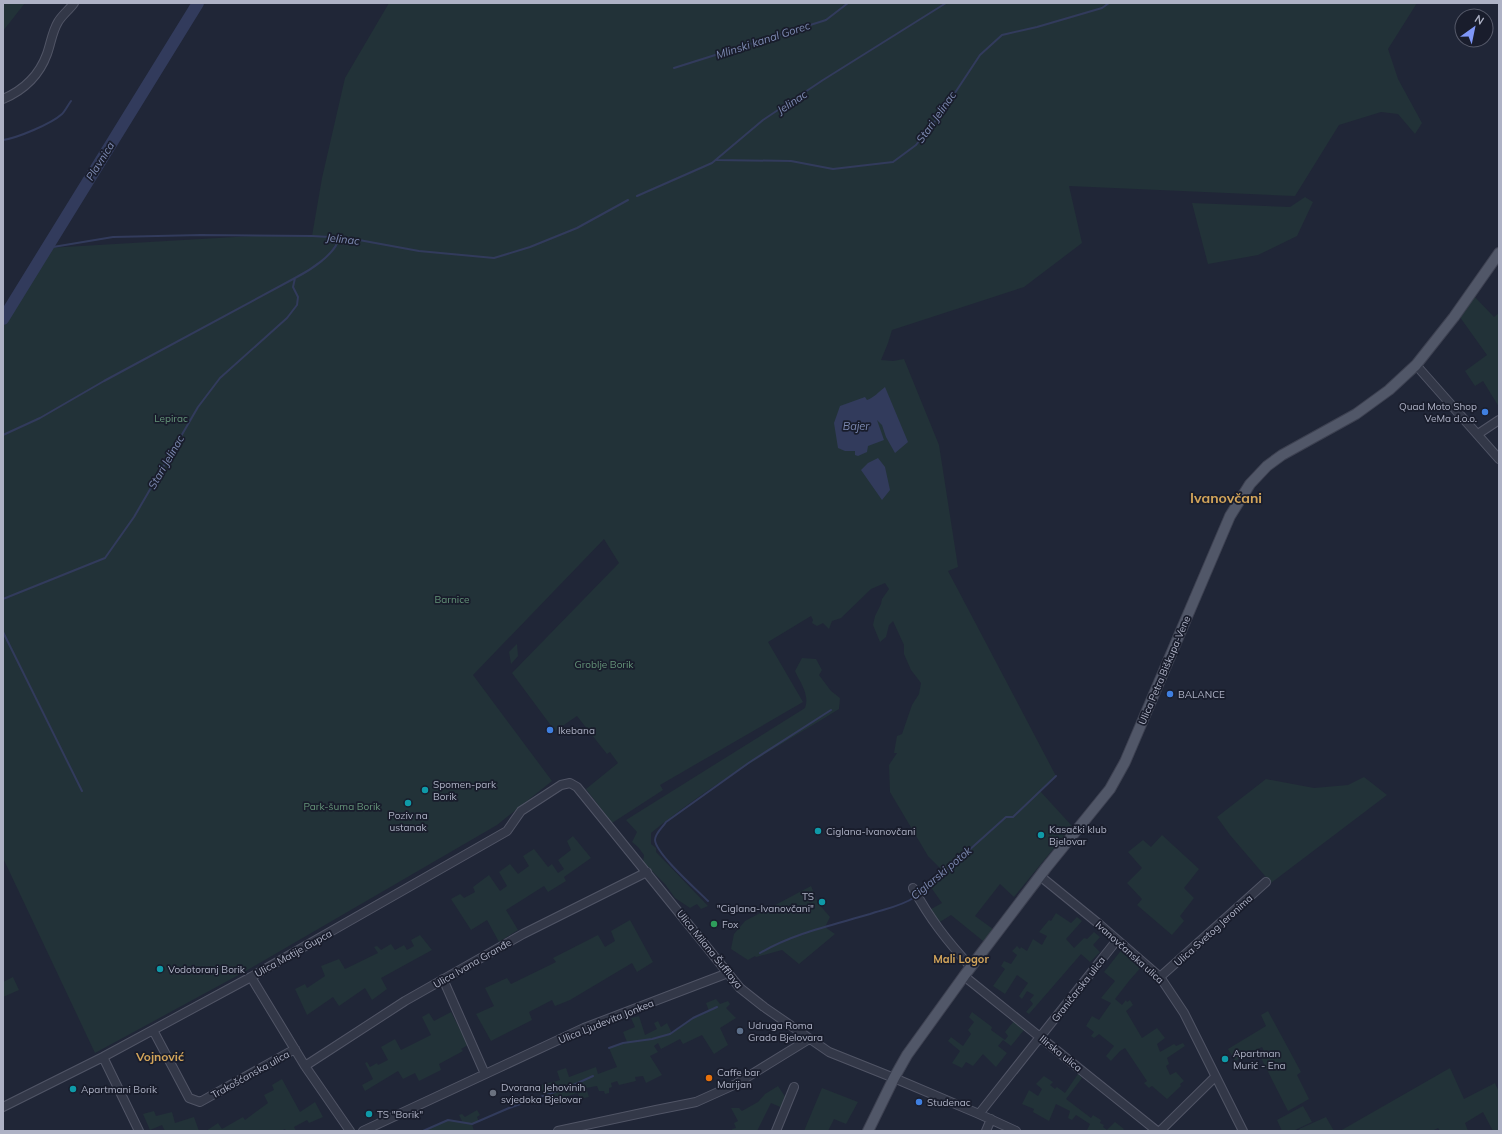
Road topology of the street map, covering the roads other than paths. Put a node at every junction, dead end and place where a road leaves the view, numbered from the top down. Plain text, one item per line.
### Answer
1 (74, 3) edge
2 (3, 99) edge
3 (1499, 254) edge
4 (1416, 365) junction
5 (1499, 420) edge
6 (1478, 434) junction
7 (1499, 459) edge
8 (570, 782) joint
9 (647, 872) junction
10 (1040, 876) junction
11 (1266, 882) dead end
12 (913, 888) dead end
13 (1117, 940) junction
14 (971, 967) junction
15 (728, 973) junction
16 (964, 976) junction
17 (251, 977) junction
18 (1160, 977) junction
19 (443, 980) junction
20 (153, 1030) junction
21 (1040, 1037) junction
22 (809, 1039) junction
23 (294, 1049) junction
24 (103, 1057) junction
25 (305, 1066) junction
26 (485, 1074) junction
27 (1216, 1077) junction
28 (894, 1078) junction
29 (794, 1088) dead end
30 (3, 1107) edge
31 (979, 1114) junction
32 (991, 1120) junction
33 (563, 1130) edge
34 (139, 1131) edge
35 (350, 1131) edge
36 (363, 1131) edge
37 (776, 1131) edge
38 (868, 1131) edge
39 (986, 1131) edge
40 (1016, 1131) edge
41 (1157, 1131) edge
42 (1160, 1131) edge
43 (1243, 1131) edge

1 - 2 street
3 - 4 main road, Ulica Petra Biškupa-Vene
4 - 6 street
4 - 10 main road, Ulica Petra Biškupa-Vene
5 - 6 street
6 - 7 street
8 - 9 street, Ulica Milana Šufflaya
8 - 17 street, Ulica Matije Gupca
9 - 15 street, Ulica Milana Šufflaya
9 - 19 street, Ulica Ivana Granđe
10 - 13 street, Ivanovčanska ulica
10 - 14 main road, Ulica Petra Biškupa-Vene
11 - 18 street, Ulica Svetog Jeronima
12 - 14 street
13 - 18 street, Ivanovčanska ulica
13 - 21 street, Graničarska ulica
14 - 16 main road, Ulica Petra Biškupa-Vene
15 - 22 street, Ulica Milana Šufflaya
15 - 26 street, Ulica Ljudevita Jonkea
16 - 21 street, Ilirska ulica
16 - 28 main road, Ulica Petra Biškupa-Vene
17 - 20 street, Ulica Matije Gupca
17 - 23 street
18 - 27 street, Ivanovčanska ulica
19 - 25 street, Ulica Ivana Granđe
19 - 26 street
20 - 23 street, Trakošćanska ulica
20 - 24 street, Ulica Matije Gupca
21 - 31 street, Graničarska ulica
21 - 41 street, Ilirska ulica
22 - 28 street, Ulica Milana Šufflaya
22 - 33 street
23 - 25 street
24 - 30 street, Ulica Matije Gupca
24 - 34 street
25 - 35 street
26 - 36 street, Ulica Ljudevita Jonkea
27 - 42 street
27 - 43 street, Ivanovčanska ulica
28 - 31 street, Ulica Milana Šufflaya
28 - 38 main road, Ulica Petra Biškupa-Vene
29 - 37 street
31 - 32 street, Ulica Milana Šufflaya
32 - 39 street
32 - 40 street, Ulica Milana Šufflaya

